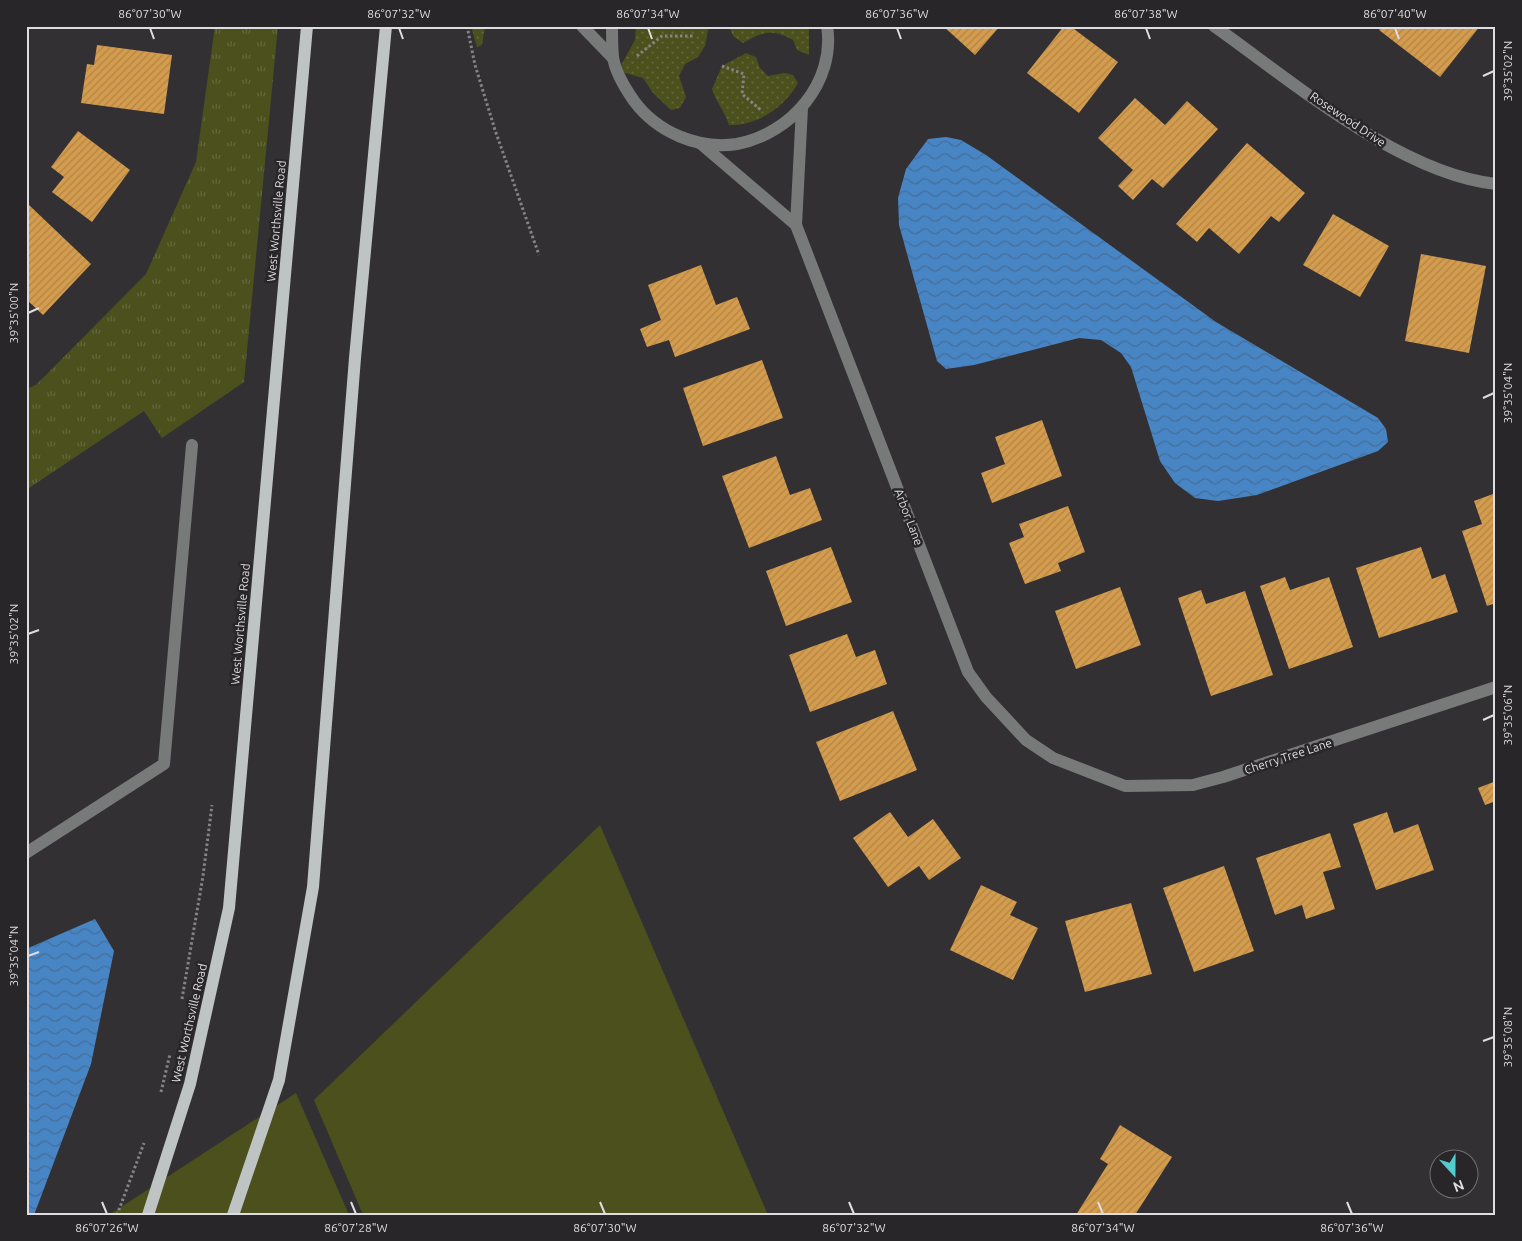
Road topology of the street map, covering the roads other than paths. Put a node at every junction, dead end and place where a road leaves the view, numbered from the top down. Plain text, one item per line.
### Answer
1 (307, 26) edge
2 (386, 26) edge
3 (582, 26) edge
4 (612, 26) edge
5 (1214, 26) edge
6 (831, 30) edge
7 (613, 58) junction
8 (802, 108) junction
9 (700, 143) junction
10 (1496, 184) edge
11 (796, 225) junction
12 (192, 445) dead end
13 (1496, 687) edge
14 (1076, 767) joint
15 (26, 853) edge
16 (148, 1215) edge
17 (233, 1215) edge

1 - 16 main road, West Worthsville Road
2 - 17 main road
3 - 7 street
4 - 7 street
5 - 10 street, Rosewood Drive
6 - 8 street
7 - 9 street
8 - 9 street
8 - 11 street, Arbor Lane
9 - 11 street, Arbor Lane
11 - 14 street, Arbor Lane
12 - 15 street
13 - 14 street, Cherry Tree Lane

